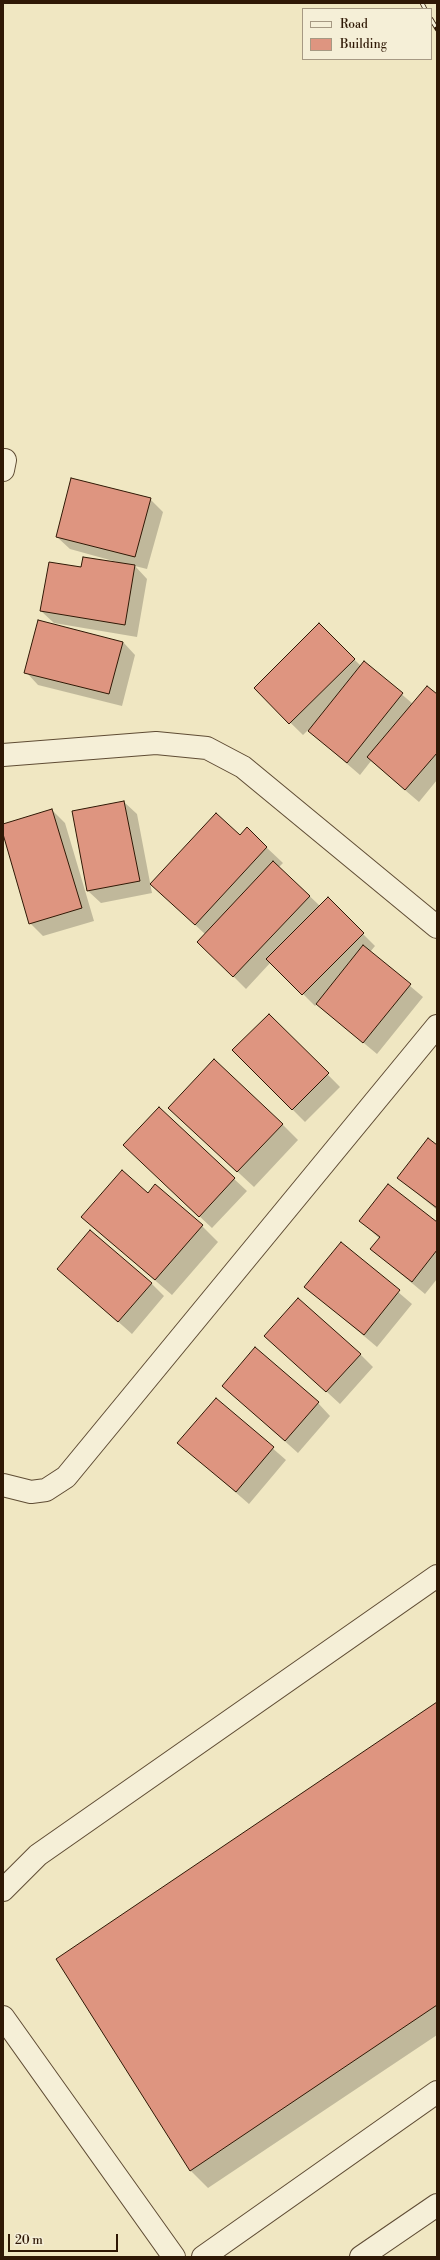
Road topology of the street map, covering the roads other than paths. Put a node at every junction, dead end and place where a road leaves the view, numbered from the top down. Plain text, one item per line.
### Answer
1 (3, 755) edge
2 (437, 927) edge
3 (437, 1026) edge
4 (3, 1485) edge
5 (437, 1576) edge
6 (3, 1890) edge
7 (3, 2018) edge
8 (437, 2092) edge
9 (437, 2205) edge
10 (174, 2257) edge
11 (203, 2257) edge
12 (361, 2257) edge

1 - 2 lane
3 - 4 lane
5 - 6 lane
7 - 10 lane
8 - 11 lane
9 - 12 lane

